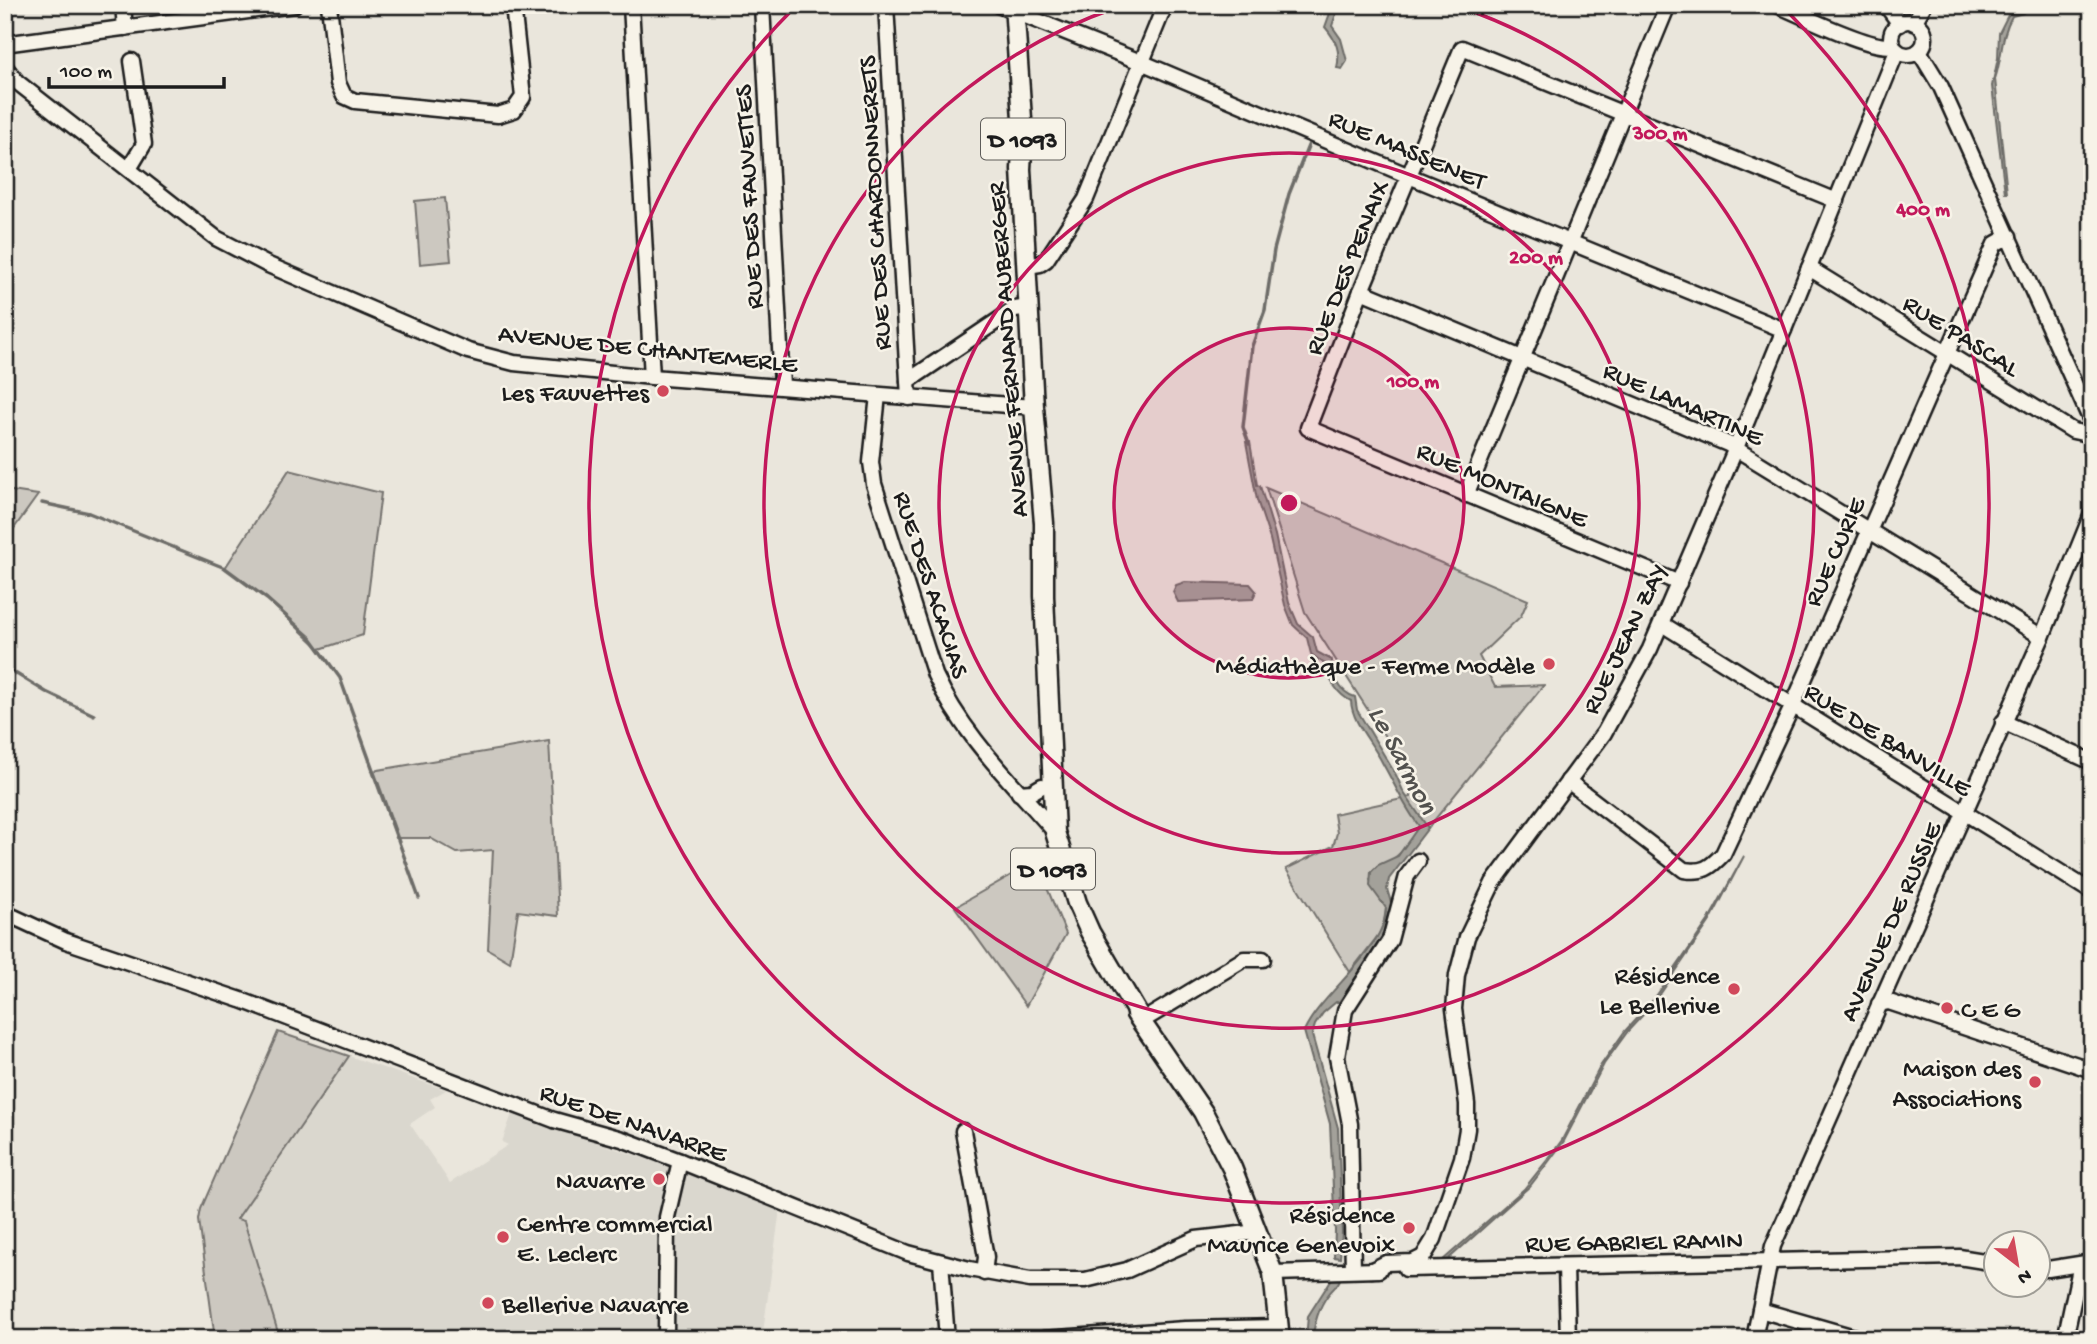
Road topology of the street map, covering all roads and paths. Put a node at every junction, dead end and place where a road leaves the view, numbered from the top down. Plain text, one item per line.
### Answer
1 (123, 5) edge
2 (294, 5) edge
3 (329, 5) edge
4 (513, 5) edge
5 (631, 5) edge
6 (762, 5) edge
7 (886, 5) edge
8 (1166, 5) edge
9 (1668, 5) edge
10 (1777, 5) edge
11 (1886, 5) edge
12 (1924, 5) edge
13 (1009, 7) edge
14 (1907, 23) junction
15 (125, 28) junction
16 (8, 40) edge
17 (1895, 48) junction
18 (1919, 51) junction
19 (5, 61) edge
20 (132, 61) dead end
21 (1142, 62) junction
22 (5, 67) edge
23 (1624, 112) junction
24 (129, 169) junction
25 (1409, 176) junction
26 (1837, 201) junction
27 (2009, 236) junction
28 (1571, 242) junction
29 (1027, 266) junction
30 (1809, 268) junction
31 (1361, 290) junction
32 (1029, 307) junction
33 (1784, 330) junction
34 (1946, 353) junction
35 (1522, 359) junction
36 (652, 377) junction
37 (908, 381) junction
38 (782, 386) junction
39 (878, 395) junction
40 (909, 398) junction
41 (1034, 407) junction
42 (2092, 423) edge
43 (1308, 428) joint
44 (2092, 435) edge
45 (1736, 448) junction
46 (1466, 495) junction
47 (2092, 514) edge
48 (2089, 526) edge
49 (1869, 530) junction
50 (1679, 583) junction
51 (1662, 624) junction
52 (2042, 637) junction
53 (1048, 692) junction
54 (1792, 707) junction
55 (2003, 722) junction
56 (2092, 762) edge
57 (1568, 781) junction
58 (1042, 786) junction
59 (1018, 793) junction
60 (1963, 812) junction
61 (1043, 818) junction
62 (1055, 832) junction
63 (1418, 861) dead end
64 (2092, 892) edge
65 (5, 913) edge
66 (1263, 959) dead end
67 (1879, 1004) junction
68 (1142, 1021) junction
69 (2092, 1070) edge
70 (963, 1131) dead end
71 (680, 1161) junction
72 (1257, 1232) junction
73 (1434, 1239) junction
74 (1770, 1261) junction
75 (1982, 1261) edge
76 (941, 1262) junction
77 (2086, 1263) edge
78 (1566, 1267) junction
79 (2052, 1267) edge
80 (1436, 1268) junction
81 (1353, 1270) junction
82 (1372, 1270) junction
83 (984, 1273) junction
84 (1273, 1273) junction
85 (1760, 1310) junction
86 (1279, 1333) edge
87 (666, 1339) edge
88 (947, 1339) edge
89 (1043, 1339) edge
90 (1568, 1339) edge
91 (1754, 1339) edge
92 (1861, 1339) edge
93 (2065, 1339) edge

1 - 15 street
2 - 15 street
3 - 4 street
5 - 36 street
6 - 38 street, RUE DES FAUVETTES
7 - 37 street, RUE DES CHARDONNERETS
8 - 21 street
9 - 23 street
10 - 17 street
11 - 14 street
12 - 14 street
13 - 21 street, RUE MASSENET
13 - 29 main road, AVENUE FERNAND AUBERGER / D 1093
14 - 17 street
14 - 18 street
15 - 16 street
16 - 19 street
17 - 18 street
17 - 26 street, RUE JEAN ZAY
18 - 27 street
20 - 24 street
21 - 25 street, RUE MASSENET
21 - 29 street
22 - 24 street, AVENUE DE CHANTEMERLE
23 - 25 street, RUE DES PENAIX
23 - 26 street
23 - 28 street
24 - 36 street, AVENUE DE CHANTEMERLE
25 - 28 street, RUE MASSENET
25 - 31 street, RUE DES PENAIX
26 - 30 street, RUE JEAN ZAY
27 - 34 street, RUE CURIE
27 - 42 street
28 - 33 street, RUE MASSENET
28 - 35 street
29 - 32 main road, AVENUE FERNAND AUBERGER / D 1093
30 - 33 street, RUE JEAN ZAY
30 - 34 street, RUE PASCAL
31 - 35 street, RUE LAMARTINE
31 - 43 street, RUE DES PENAIX
32 - 37 street
32 - 41 main road, AVENUE FERNAND AUBERGER / D 1093
33 - 45 street, RUE JEAN ZAY
34 - 44 street, RUE PASCAL
34 - 49 street, RUE CURIE
35 - 45 street, RUE LAMARTINE
35 - 46 street
36 - 38 street, AVENUE DE CHANTEMERLE
37 - 40 street, RUE DES CHARDONNERETS
38 - 39 street, AVENUE DE CHANTEMERLE
39 - 40 street, AVENUE DE CHANTEMERLE
39 - 59 street, RUE DES ACACIAS
40 - 41 street, AVENUE DE CHANTEMERLE
41 - 53 main road, AVENUE FERNAND AUBERGER / D 1093
43 - 46 street, RUE MONTAIGNE
45 - 49 street, RUE LAMARTINE
45 - 50 street, RUE JEAN ZAY
46 - 50 street, RUE MONTAIGNE
47 - 48 street, AVENUE DE RUSSIE
48 - 52 street, AVENUE DE RUSSIE
49 - 52 street, RUE LAMARTINE
49 - 54 street, RUE CURIE
50 - 51 street, RUE JEAN ZAY
51 - 54 street, RUE DE BANVILLE
51 - 57 street, RUE JEAN ZAY
52 - 55 street, AVENUE DE RUSSIE
53 - 58 main road, AVENUE FERNAND AUBERGER / D 1093
53 - 62 main road, AVENUE FERNAND AUBERGER / D 1093
54 - 57 street, RUE CURIE
54 - 60 street, RUE DE BANVILLE
55 - 56 street
55 - 60 street, AVENUE DE RUSSIE
57 - 73 street, RUE JEAN ZAY
58 - 59 street
58 - 61 main road, AVENUE FERNAND AUBERGER / D 1093
59 - 61 street, RUE DES ACACIAS
60 - 64 street, RUE DE BANVILLE
60 - 67 street, AVENUE DE RUSSIE
61 - 62 street, RUE DES ACACIAS
61 - 68 main road, AVENUE FERNAND AUBERGER / D 1093
62 - 68 main road, AVENUE FERNAND AUBERGER / D 1093
63 - 81 street
65 - 71 street, RUE DE NAVARRE
66 - 68 street
67 - 69 street
67 - 74 street, AVENUE DE RUSSIE
68 - 72 main road, AVENUE FERNAND AUBERGER / D 1093
70 - 83 street
71 - 76 street, RUE DE NAVARRE
71 - 87 street
72 - 83 street, RUE DE NAVARRE
72 - 84 main road, D 1093
73 - 80 street, RUE JEAN ZAY
73 - 82 street, RUE JEAN ZAY
74 - 75 street, RUE GABRIEL RAMIN
74 - 78 street, RUE GABRIEL RAMIN
74 - 85 street, AVENUE DE RUSSIE
76 - 83 street, RUE DE NAVARRE
76 - 88 street
77 - 79 street
77 - 93 street
78 - 80 street, RUE GABRIEL RAMIN
78 - 90 street
80 - 82 street, RUE GABRIEL RAMIN
81 - 82 street, RUE GABRIEL RAMIN
81 - 84 street, RUE GABRIEL RAMIN
84 - 86 main road, D 1093
85 - 91 street, AVENUE DE RUSSIE
85 - 92 street
86 - 89 street

